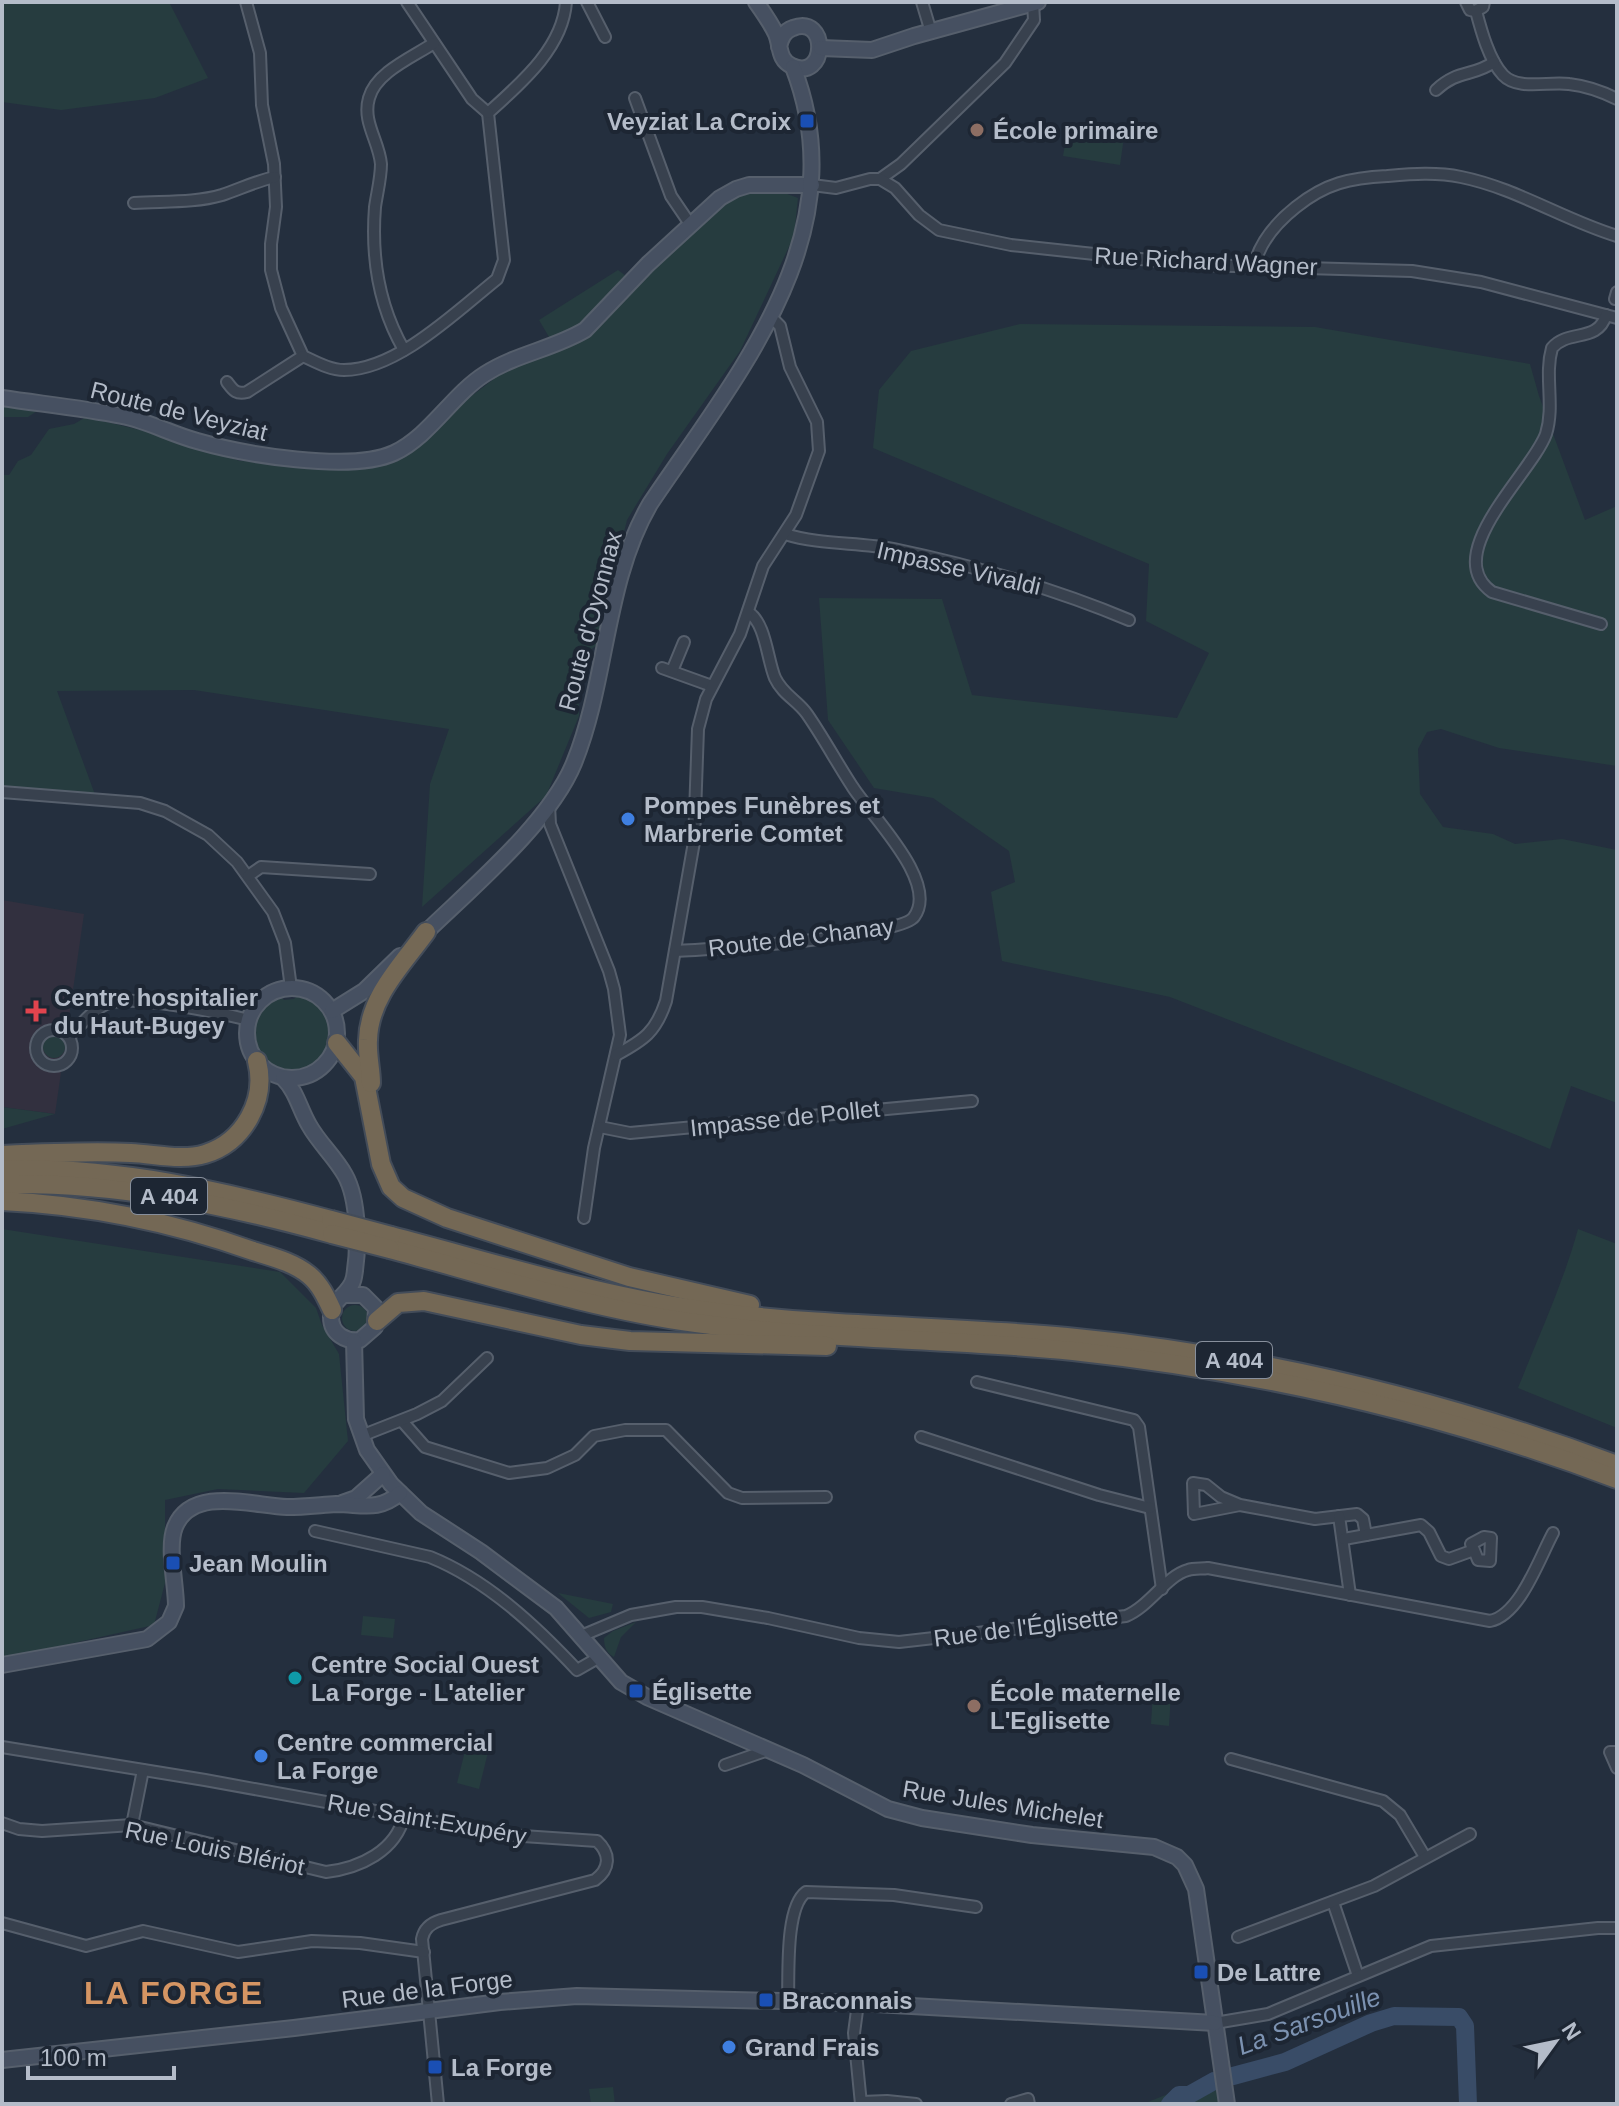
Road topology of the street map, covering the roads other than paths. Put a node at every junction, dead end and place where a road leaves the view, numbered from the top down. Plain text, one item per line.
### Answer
1 (246, 2) edge
2 (407, 2) edge
3 (566, 2) edge
4 (587, 2) edge
5 (758, 2) edge
6 (922, 2) edge
7 (1036, 2) edge
8 (1466, 2) edge
9 (1480, 6) edge
10 (795, 27) junction
11 (931, 32) junction
12 (605, 37) dead end
13 (434, 43) junction
14 (779, 47) junction
15 (818, 55) junction
16 (1494, 62) junction
17 (793, 67) junction
18 (1436, 90) dead end
19 (635, 98) dead end
20 (1617, 99) edge
21 (488, 113) junction
22 (807, 116) junction
23 (275, 177) junction
24 (880, 179) junction
25 (812, 185) junction
26 (134, 203) dead end
27 (690, 224) junction
28 (1617, 236) edge
29 (1254, 266) junction
30 (1612, 317) edge
31 (772, 318) junction
32 (404, 350) junction
33 (303, 356) junction
34 (227, 382) dead end
35 (2, 398) edge
36 (785, 534) junction
37 (748, 612) junction
38 (1129, 620) dead end
39 (1601, 624) dead end
40 (684, 642) dead end
41 (712, 686) junction
42 (2, 792) edge
43 (549, 805) junction
44 (551, 826) junction
45 (528, 831) junction
46 (370, 874) dead end
47 (248, 876) junction
48 (426, 932) junction
49 (675, 951) junction
50 (291, 988) junction
51 (332, 1011) junction
52 (249, 1020) junction
53 (69, 1037) dead end
54 (337, 1043) junction
55 (616, 1055) junction
56 (257, 1061) junction
57 (311, 1075) junction
58 (283, 1078) junction
59 (972, 1101) dead end
60 (372, 1118) junction
61 (600, 1127) junction
62 (2, 1155) edge
63 (2, 1170) edge
64 (2, 1184) edge
65 (2, 1201) edge
66 (584, 1218) dead end
67 (331, 1227) junction
68 (390, 1242) junction
69 (346, 1295) junction
70 (368, 1298) junction
71 (332, 1310) junction
72 (377, 1321) junction
73 (839, 1322) junction
74 (354, 1341) junction
75 (1016, 1346) junction
76 (487, 1358) dead end
77 (977, 1382) dead end
78 (402, 1421) junction
79 (361, 1436) junction
80 (921, 1437) dead end
81 (1617, 1465) edge
82 (383, 1474) junction
83 (1617, 1479) edge
84 (400, 1493) junction
85 (826, 1497) dead end
86 (338, 1504) junction
87 (1240, 1505) junction
88 (1150, 1508) junction
89 (1339, 1516) junction
90 (315, 1531) dead end
91 (1553, 1533) dead end
92 (1366, 1535) junction
93 (1344, 1539) junction
94 (1474, 1550) dead end
95 (1162, 1589) junction
96 (1350, 1595) junction
97 (581, 1636) junction
98 (598, 1658) junction
99 (2, 1665) edge
100 (2, 1747) edge
101 (768, 1750) junction
102 (1617, 1752) edge
103 (1231, 1759) dead end
104 (725, 1765) dead end
105 (1617, 1768) edge
106 (143, 1770) junction
107 (404, 1816) junction
108 (2, 1823) edge
109 (132, 1825) junction
110 (1470, 1834) dead end
111 (1425, 1857) junction
112 (1333, 1902) junction
113 (976, 1907) dead end
114 (2, 1923) edge
115 (1617, 1928) edge
116 (1238, 1937) dead end
117 (424, 1952) junction
118 (1358, 1976) junction
119 (788, 2000) junction
120 (858, 2003) junction
121 (429, 2010) junction
122 (1215, 2023) junction
123 (2, 2060) edge
124 (861, 2103) edge
125 (438, 2104) edge
126 (916, 2104) edge
127 (1014, 2104) edge
128 (1029, 2104) edge
129 (1227, 2104) edge

1 - 23 street
2 - 13 street
3 - 21 street
4 - 12 street
5 - 10 main road
5 - 14 main road
6 - 11 street
7 - 11 main road
7 - 24 street
8 - 9 street
9 - 16 street
10 - 14 main road
10 - 15 main road
11 - 15 main road
13 - 21 street
13 - 32 street
14 - 17 main road
15 - 17 main road
15 - 22 main road
16 - 18 street
16 - 20 street
17 - 22 main road
19 - 27 street
21 - 32 street
22 - 25 main road, Route d'Oyonnax
23 - 26 street
23 - 33 street
24 - 25 street
24 - 29 street, Rue Richard Wagner
25 - 27 main road
25 - 31 main road, Route d'Oyonnax
27 - 35 main road, Route de Veyziat
28 - 29 street
29 - 30 street, Rue Richard Wagner
30 - 39 street
31 - 36 street
31 - 43 main road, Route d'Oyonnax
32 - 33 street
33 - 34 street
36 - 37 street
36 - 38 street, Impasse Vivaldi
37 - 41 street
37 - 49 street, Route de Chanay
40 - 41 street
41 - 49 street
42 - 47 street
43 - 44 street
43 - 45 main road, Route d'Oyonnax
44 - 45 street
44 - 55 street
45 - 48 main road, Route d'Oyonnax
46 - 47 street
47 - 50 street
48 - 51 main road, Route d'Oyonnax
48 - 60 highway
49 - 55 street
50 - 51 main road
50 - 52 main road
51 - 54 main road
52 - 53 street
52 - 56 main road
54 - 57 main road
54 - 60 highway
55 - 61 street
56 - 58 main road
56 - 62 highway
57 - 58 main road
57 - 70 main road
58 - 69 main road
59 - 61 street, Impasse de Pollet
60 - 73 highway
61 - 66 street
63 - 67 highway, A 404
64 - 67 highway, A 404
65 - 71 highway
67 - 68 highway, A 404, bridge
68 - 73 highway, A 404
68 - 75 highway, A 404
69 - 70 main road
69 - 71 main road
70 - 72 main road
71 - 74 main road
72 - 74 main road
72 - 75 highway
73 - 81 highway, A 404
74 - 79 main road, Rue Jules Michelet
75 - 83 highway, A 404
76 - 78 street
77 - 88 street
78 - 79 street
78 - 85 street
79 - 82 main road, Rue Jules Michelet
80 - 88 street
82 - 84 main road, Rue Jules Michelet
82 - 86 main road
84 - 86 main road
84 - 97 main road, Rue Jules Michelet
86 - 99 main road
87 - 87 street
87 - 89 street
88 - 95 street
89 - 92 street
89 - 93 street
90 - 98 street
91 - 96 street, Rue de l'Églisette
92 - 93 street
92 - 94 street
93 - 96 street
95 - 96 street, Rue de l'Églisette
95 - 97 street, Rue de l'Églisette
97 - 98 main road, Rue Jules Michelet
98 - 101 main road, Rue Jules Michelet
100 - 106 street, Rue Saint-Exupéry
101 - 104 street
101 - 122 main road, Rue Jules Michelet
102 - 105 street
103 - 111 street
106 - 107 street, Rue Saint-Exupéry
106 - 109 street
107 - 109 street, Rue Louis Blériot
107 - 117 street, Rue Saint-Exupéry
108 - 109 street, Rue Louis Blériot
110 - 111 street
111 - 112 street
112 - 116 street
112 - 118 street
113 - 119 street
114 - 117 street
115 - 118 street
117 - 121 street
118 - 122 street
119 - 120 main road, Rue de la Forge
119 - 121 main road, Rue de la Forge
120 - 122 main road, Rue de la Forge
120 - 124 street
121 - 123 main road, Rue de la Forge
121 - 125 street
122 - 129 main road, Rue Jules Michelet
124 - 126 street
127 - 128 street

